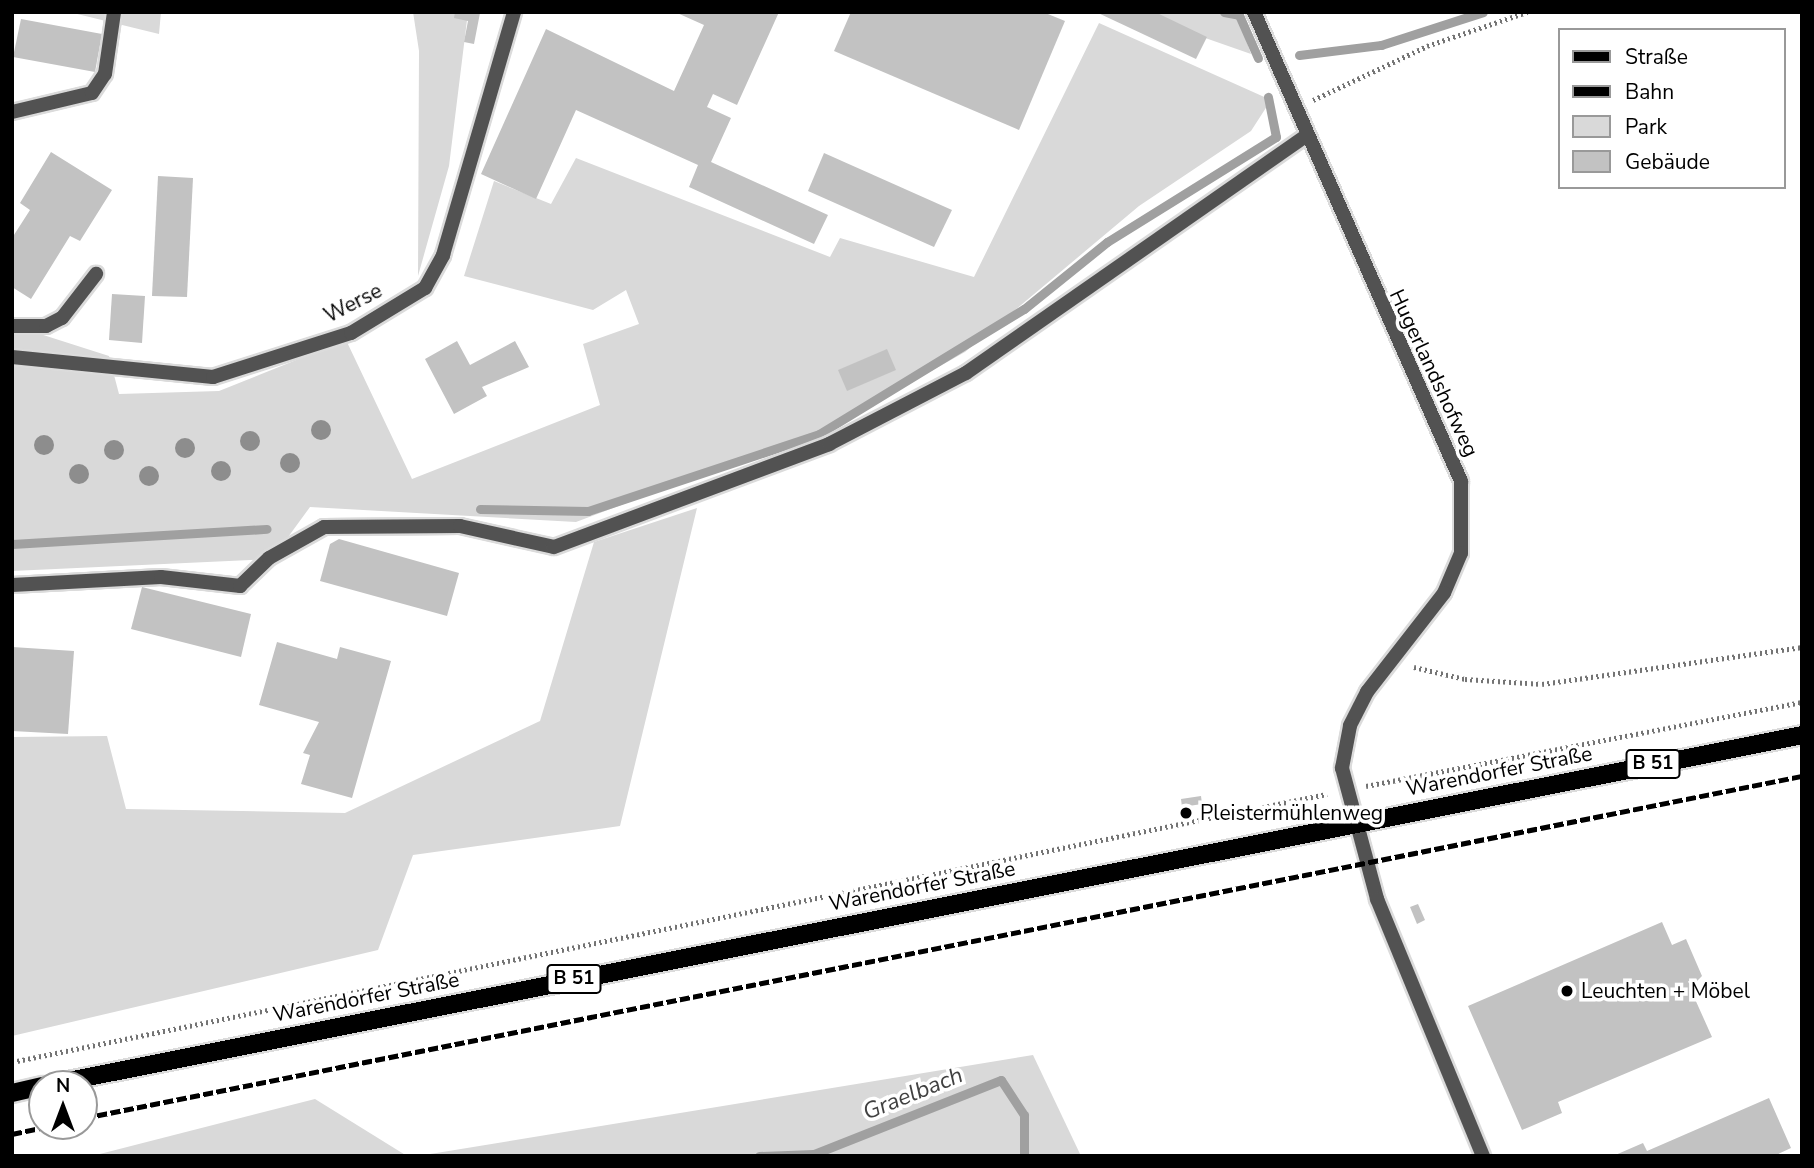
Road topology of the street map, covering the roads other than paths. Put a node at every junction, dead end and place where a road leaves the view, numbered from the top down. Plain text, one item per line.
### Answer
1 (114, 12) edge
2 (514, 12) edge
3 (1254, 12) edge
4 (12, 112) edge
5 (1306, 136) junction
6 (96, 274) dead end
7 (12, 326) edge
8 (12, 358) edge
9 (12, 585) edge
10 (1802, 735) edge
11 (1353, 823) junction
12 (98, 1075) edge
13 (1483, 1156) edge

1 - 4 street
2 - 8 street, Werse
3 - 5 street, Hugerlandshofweg
5 - 9 street
5 - 11 street, Hugerlandshofweg
6 - 7 street
10 - 11 main road, Warendorfer Straße / B 51
11 - 12 main road, Warendorfer Straße / B 51
11 - 13 street

